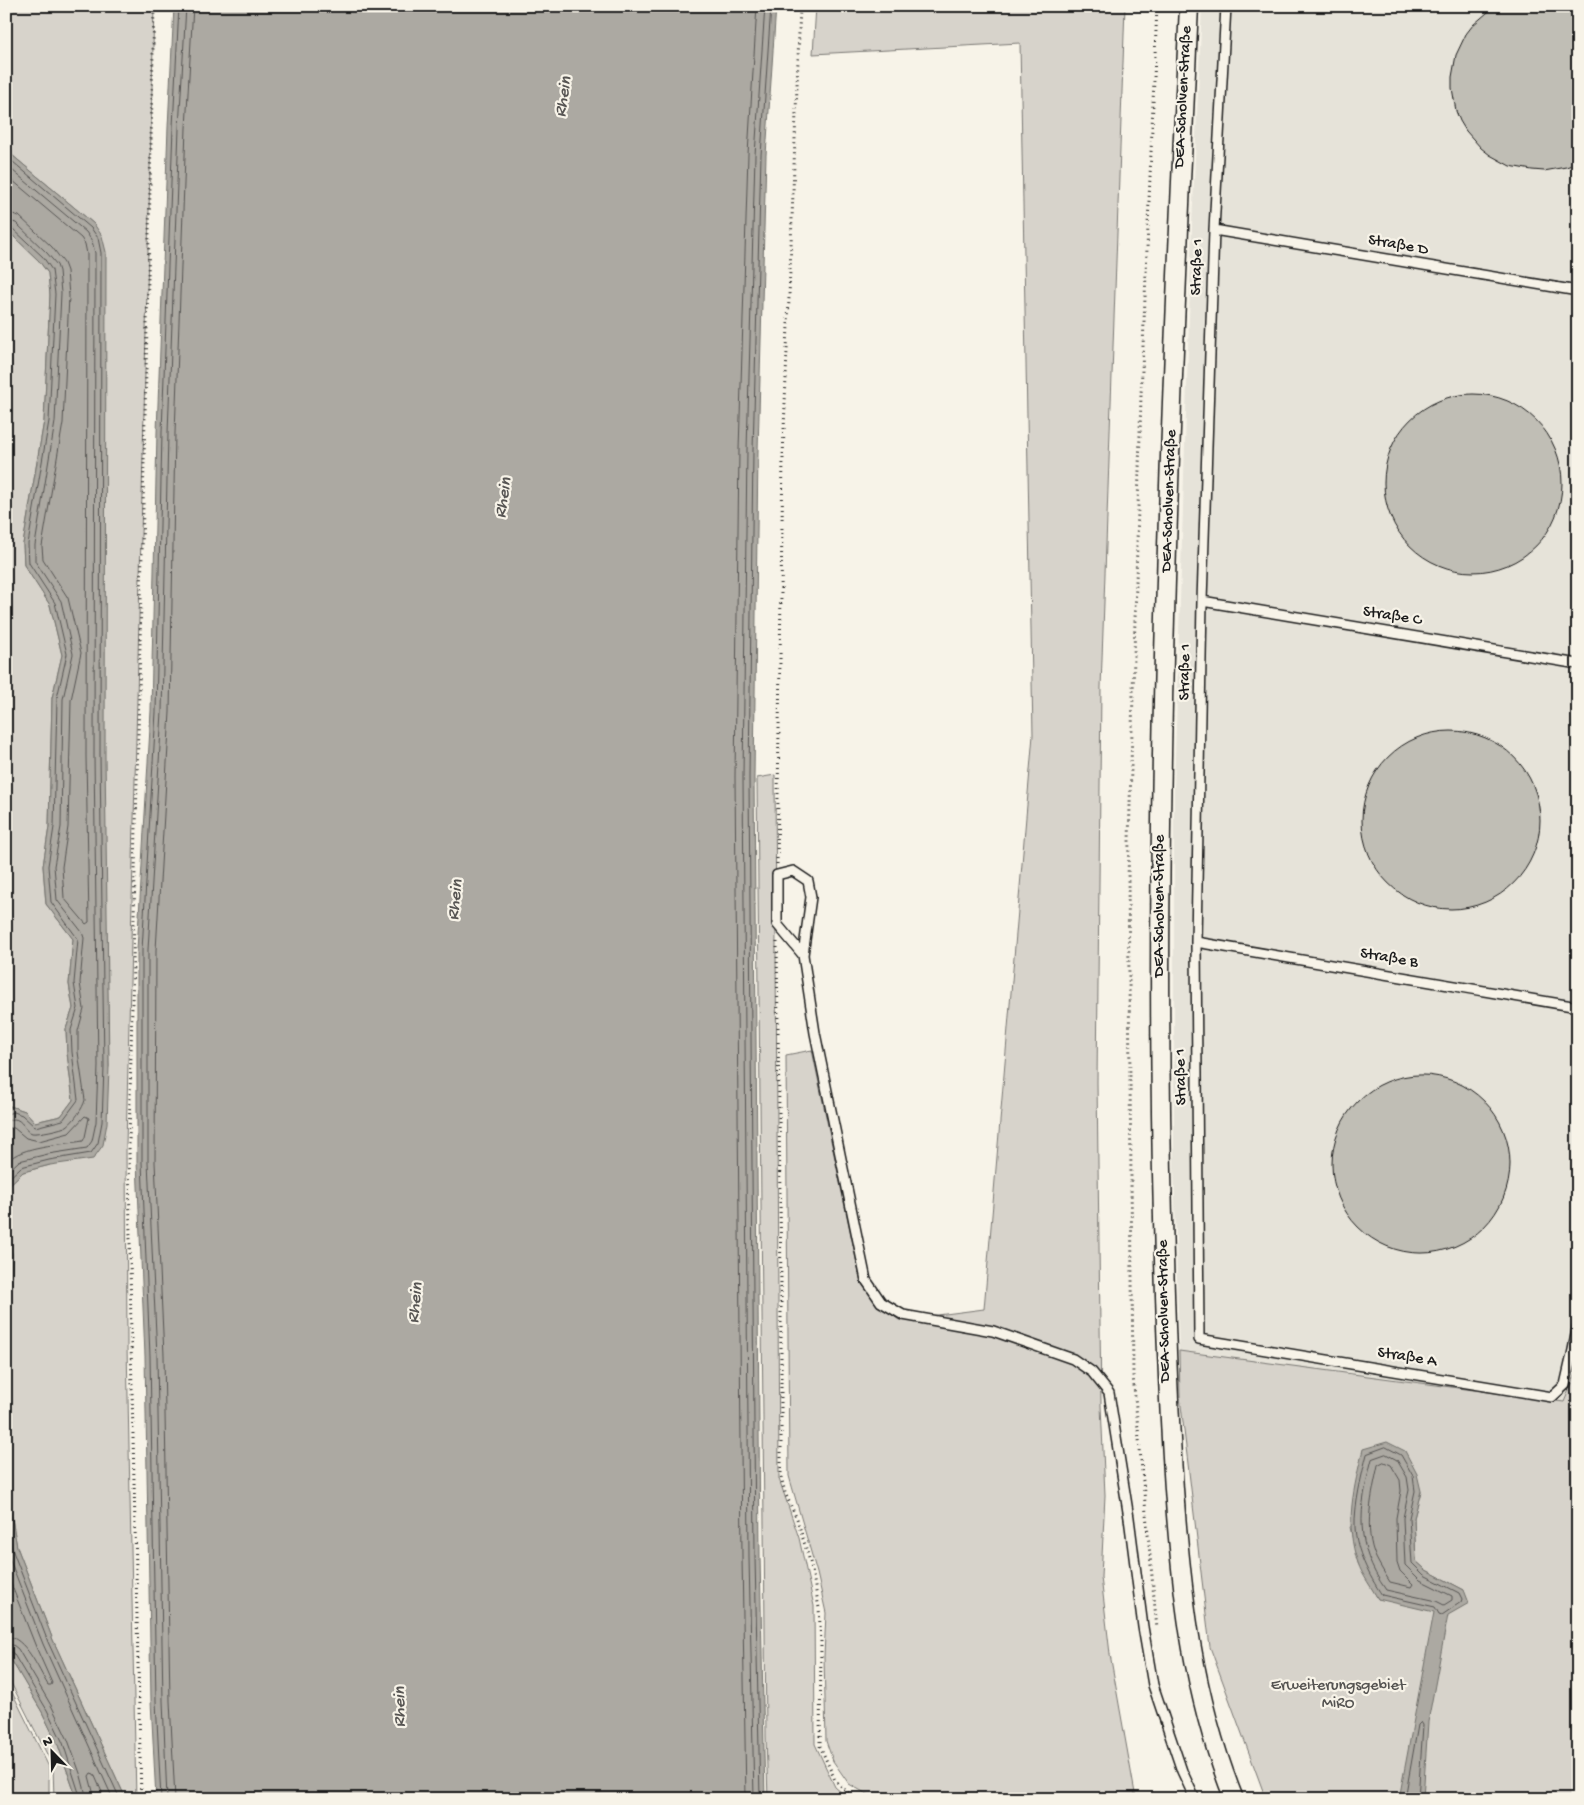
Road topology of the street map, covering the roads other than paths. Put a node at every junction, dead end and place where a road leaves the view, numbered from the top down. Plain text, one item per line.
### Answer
1 (1189, 6) edge
2 (1226, 6) edge
3 (1214, 230) junction
4 (1578, 292) edge
5 (1202, 601) junction
6 (1578, 664) edge
7 (1196, 942) junction
8 (803, 955) junction
9 (1578, 1007) edge
10 (1578, 1324) edge
11 (1199, 1339) joint
12 (1576, 1350) edge
13 (1195, 1799) edge
14 (1234, 1799) edge

1 - 14 street, DEA-Scholven-Straße
2 - 3 lane, Straße 1
3 - 4 lane, Straße D
3 - 5 lane, Straße 1
5 - 6 lane, Straße C
5 - 7 lane, Straße 1
7 - 9 lane, Straße B
7 - 11 lane, Straße 1
8 - 8 lane
8 - 13 lane
10 - 12 lane
11 - 12 lane, Straße A

